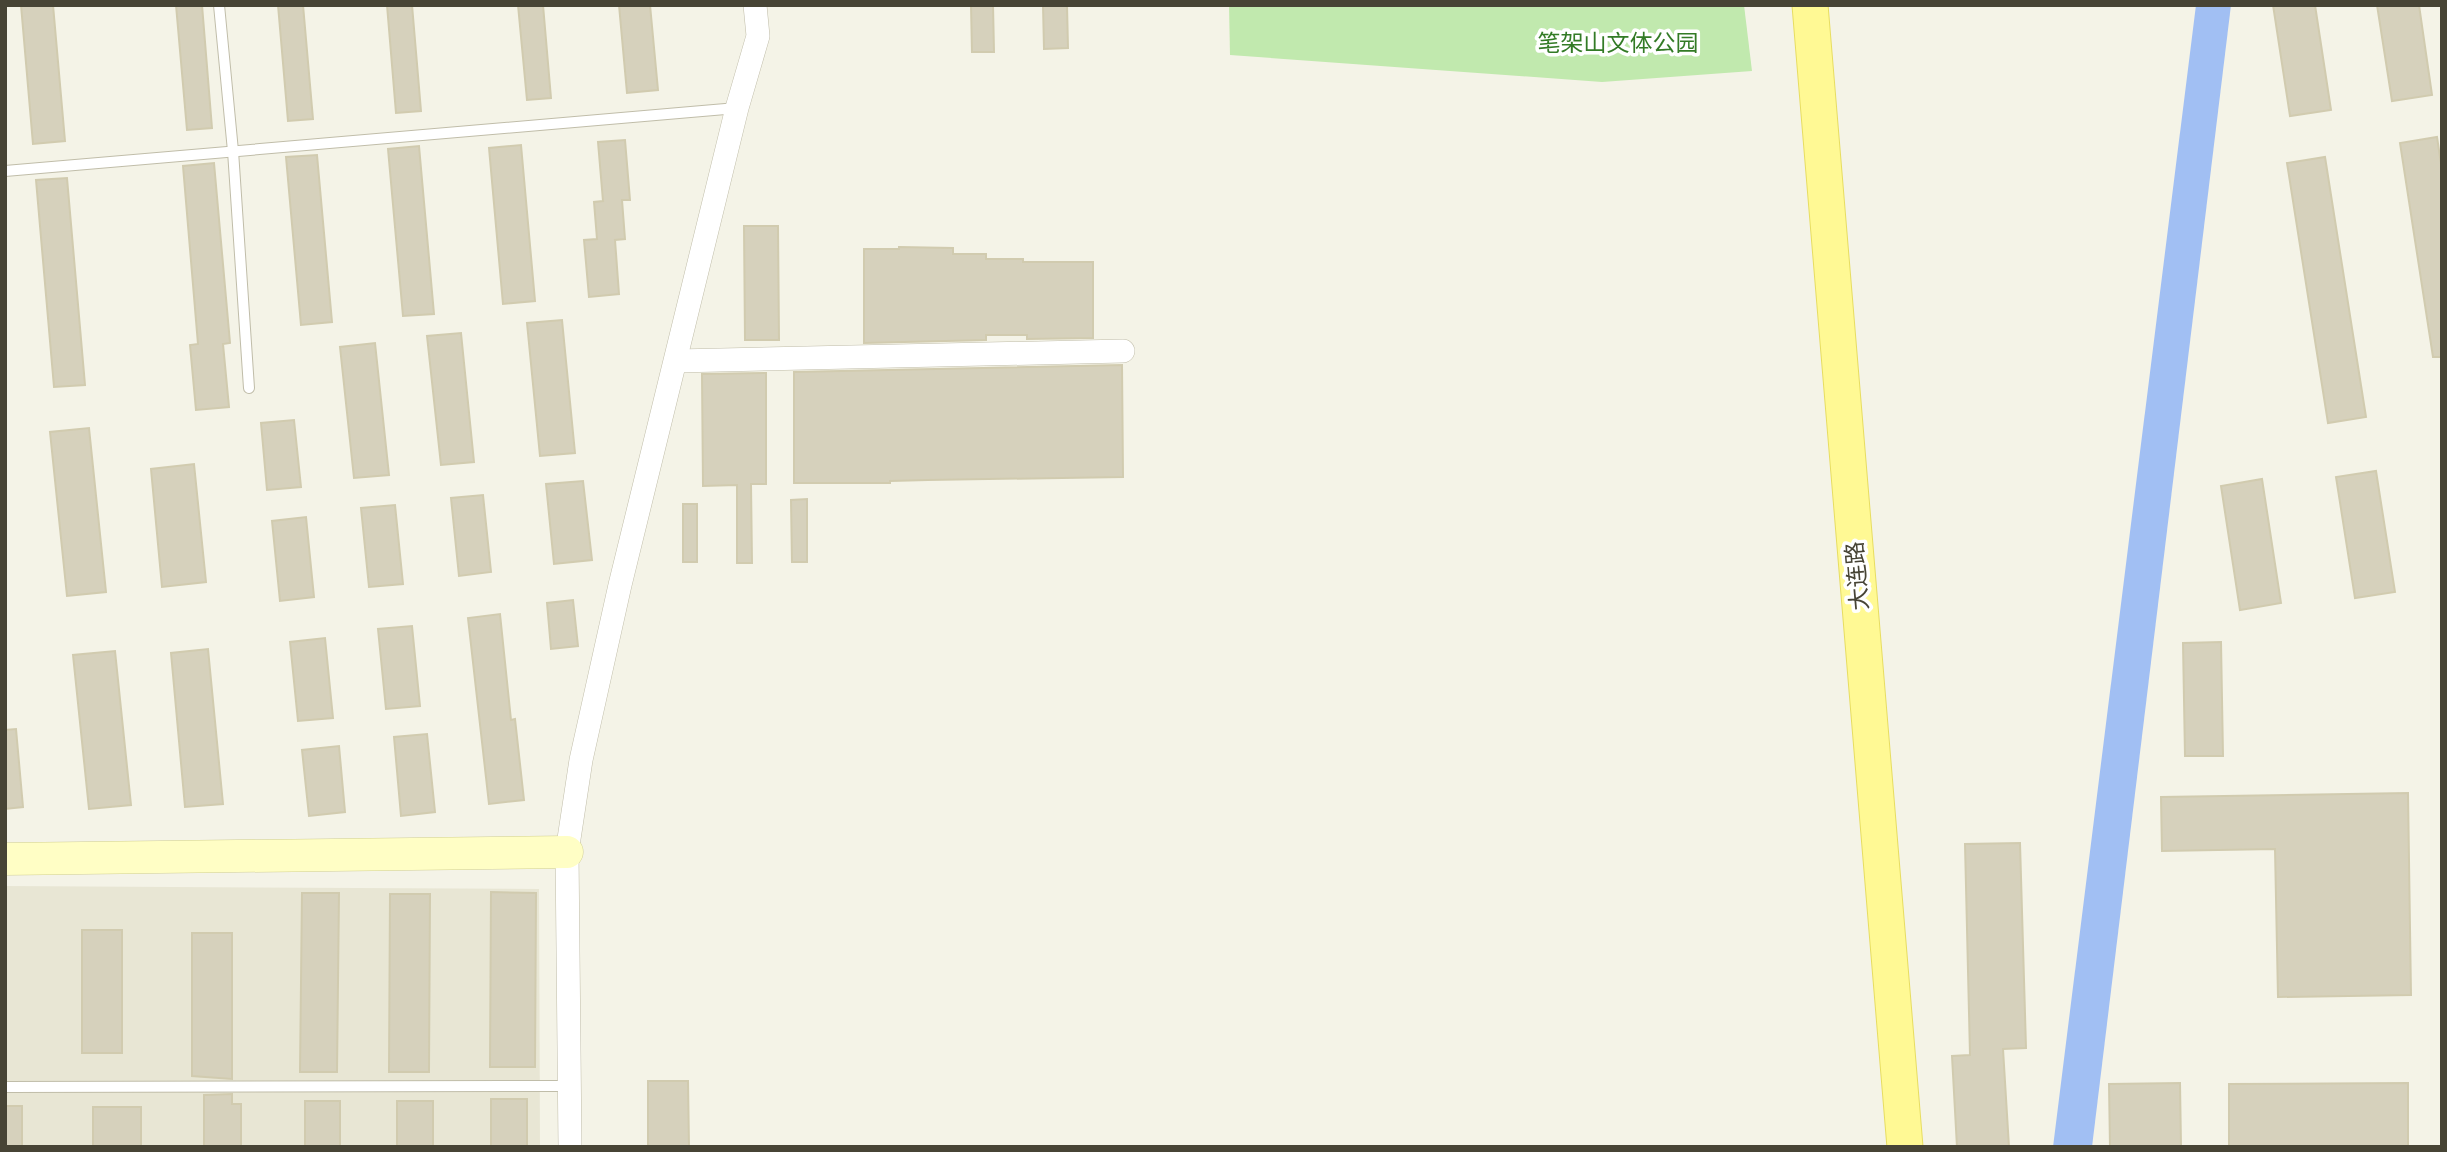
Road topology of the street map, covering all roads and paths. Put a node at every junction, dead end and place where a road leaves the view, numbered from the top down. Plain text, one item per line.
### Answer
1 (219, 5) edge
2 (755, 5) edge
3 (1810, 5) edge
4 (737, 108) junction
5 (233, 151) junction
6 (5, 171) edge
7 (1123, 351) dead end
8 (677, 361) junction
9 (249, 388) dead end
10 (567, 852) junction
11 (5, 859) edge
12 (569, 1086) junction
13 (5, 1087) edge
14 (570, 1147) edge
15 (1905, 1147) edge

1 - 5 lane
2 - 4 street
3 - 15 main road, 大连路
4 - 5 lane
4 - 8 street
5 - 6 lane
5 - 9 lane
7 - 8 street
8 - 10 street
10 - 11 street
10 - 12 street
12 - 13 lane
12 - 14 street

